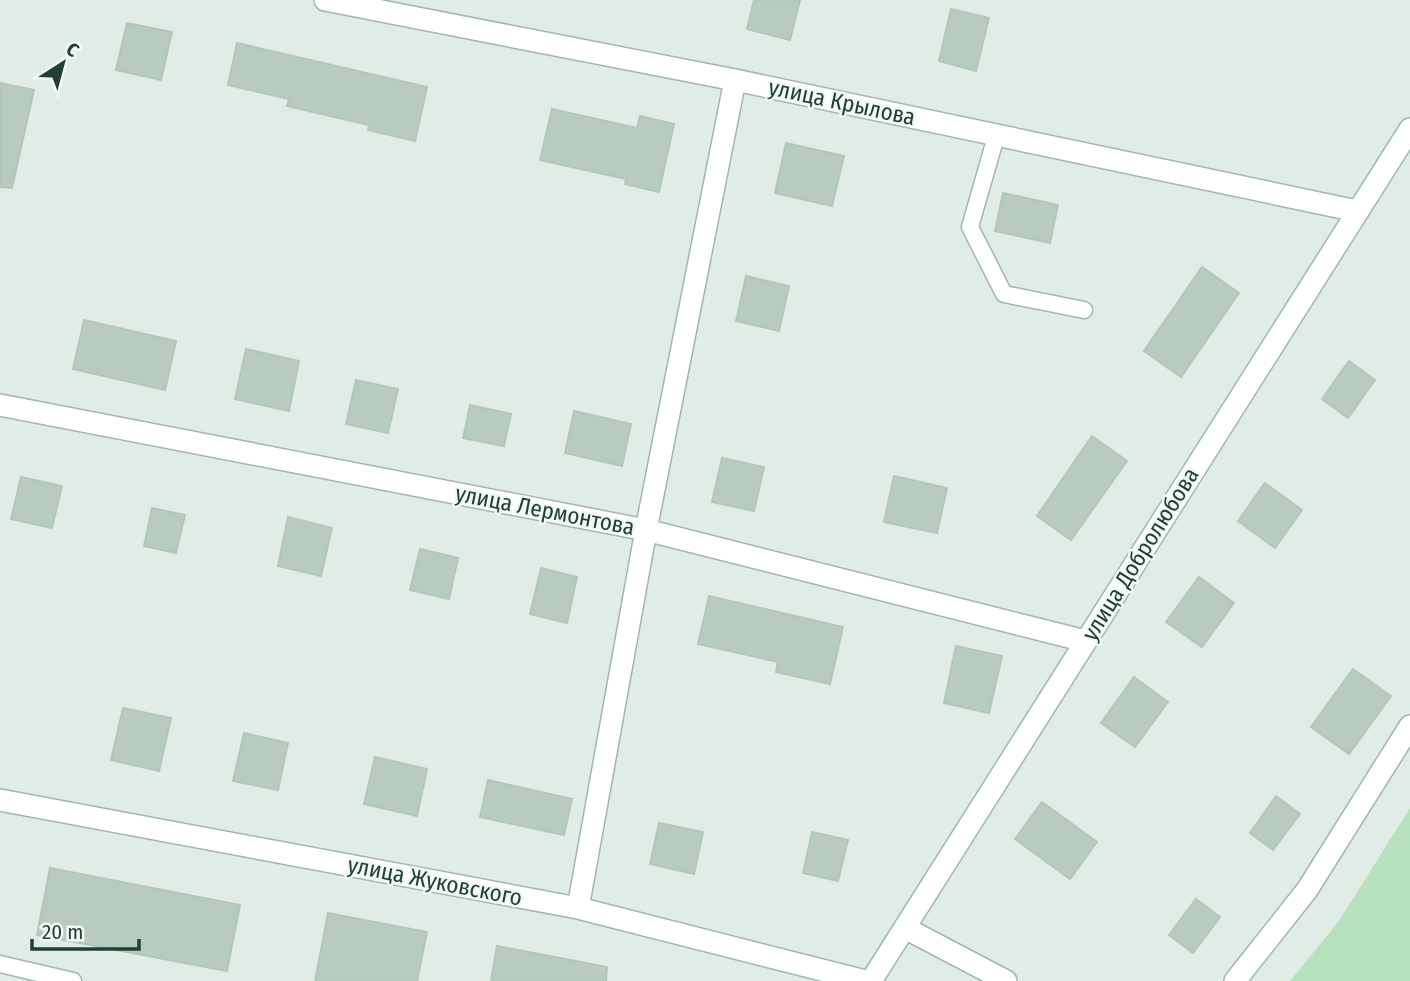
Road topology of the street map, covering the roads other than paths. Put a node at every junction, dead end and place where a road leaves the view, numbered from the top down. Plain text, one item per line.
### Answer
1 (325, 0) edge
2 (735, 80) junction
3 (1410, 129) edge
4 (996, 133) junction
5 (1357, 211) junction
6 (1084, 310) dead end
7 (0, 405) edge
8 (646, 530) junction
9 (1085, 641) junction
10 (1410, 726) edge
11 (0, 800) edge
12 (578, 908) junction
13 (905, 928) junction
14 (0, 964) edge
15 (73, 981) edge
16 (865, 981) edge
17 (872, 981) edge
18 (1006, 981) edge
19 (1235, 981) edge

1 - 2 street, улица Крылова
2 - 4 street, улица Крылова
2 - 8 street
3 - 5 street, улица Добролюбова
4 - 5 street, улица Крылова
4 - 6 lane
5 - 9 street, улица Добролюбова
7 - 8 street, улица Лермонтова
8 - 9 street, улица Лермонтова
8 - 12 street
9 - 13 street, улица Добролюбова
10 - 19 street
11 - 12 street, улица Жуковского
12 - 16 street, улица Жуковского
13 - 17 street, улица Добролюбова
13 - 18 street
14 - 15 lane

